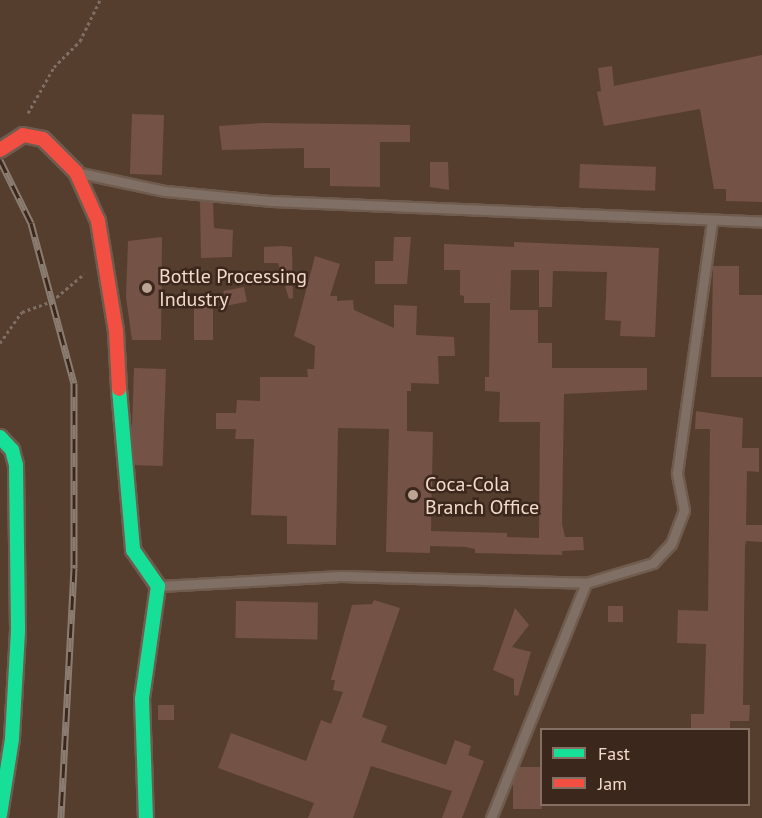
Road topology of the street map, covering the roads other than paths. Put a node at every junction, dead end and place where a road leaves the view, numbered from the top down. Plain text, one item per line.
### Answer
1 (0, 150) edge
2 (76, 172) junction
3 (712, 221) junction
4 (762, 222) edge
5 (0, 436) edge
6 (586, 583) junction
7 (158, 586) junction
8 (0, 815) edge
9 (146, 818) edge
10 (491, 818) edge

1 - 2 street
2 - 3 lane
2 - 7 street
3 - 4 lane
3 - 6 lane
5 - 8 street
6 - 7 lane
6 - 10 lane
7 - 9 street

